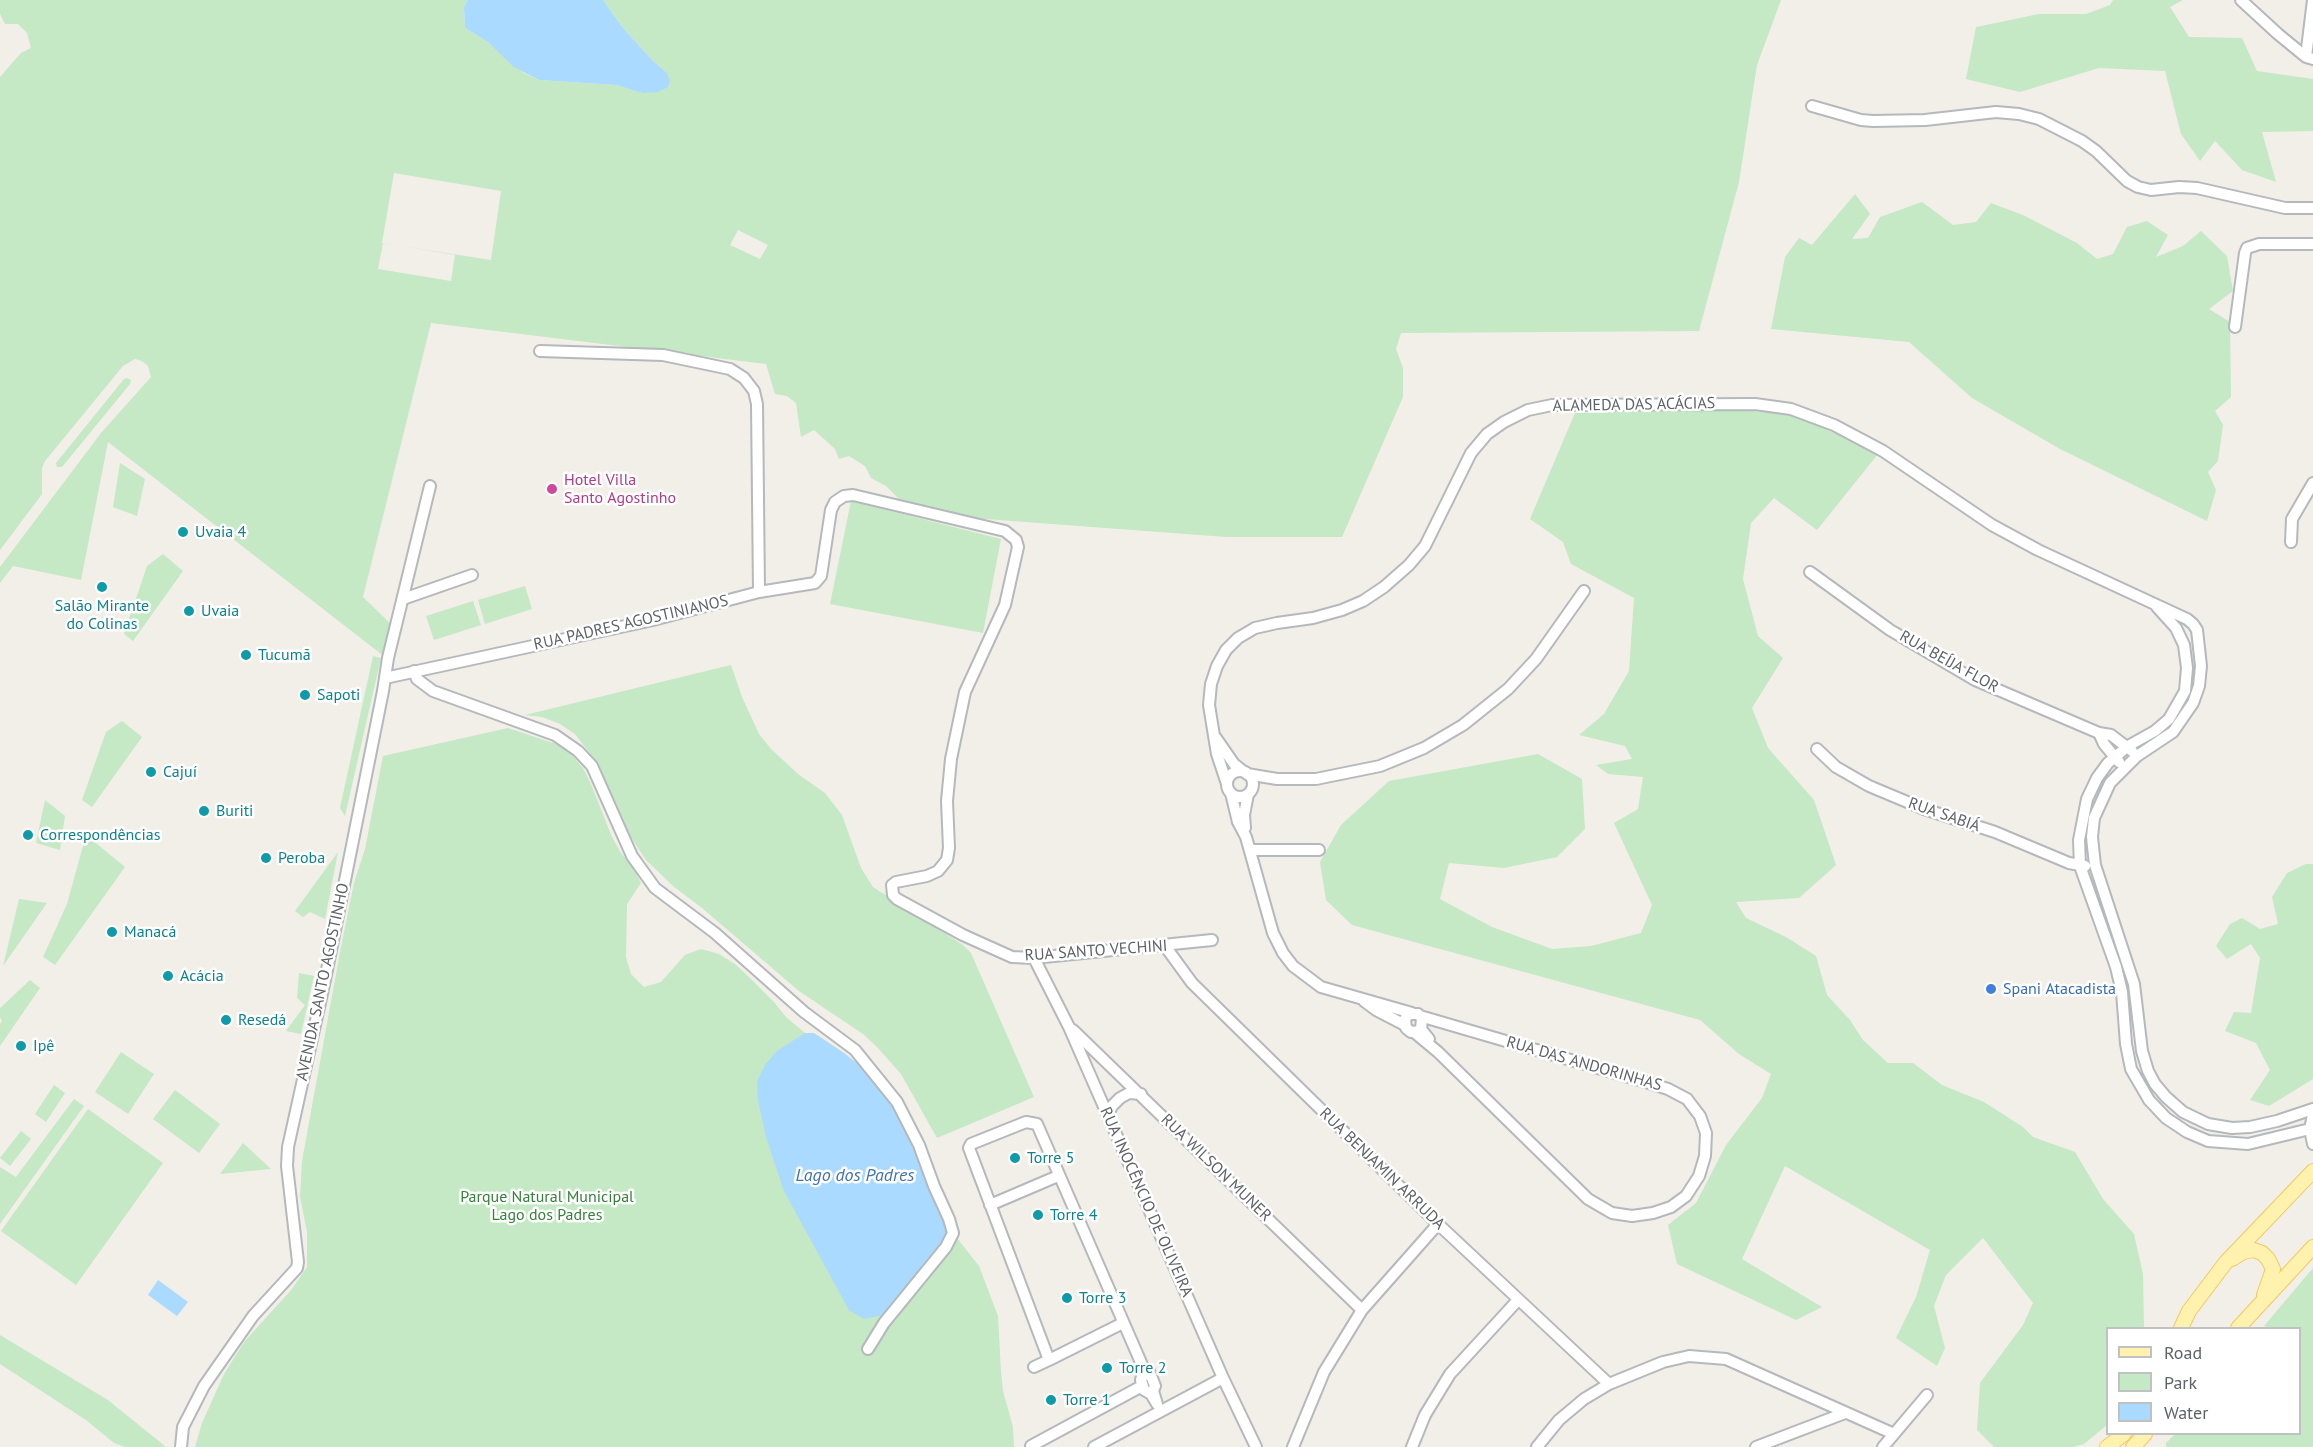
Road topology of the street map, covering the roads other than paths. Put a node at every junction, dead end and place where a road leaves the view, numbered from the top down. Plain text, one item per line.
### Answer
1 (2241, 0) edge
2 (2313, 0) edge
3 (2309, 58) edge
4 (1812, 105) dead end
5 (2313, 208) edge
6 (2313, 244) edge
7 (2235, 327) dead end
8 (540, 351) dead end
9 (2313, 483) edge
10 (430, 486) dead end
11 (829, 523) joint
12 (2291, 542) dead end
13 (1810, 572) dead end
14 (472, 575) dead end
15 (1584, 591) dead end
16 (759, 592) junction
17 (403, 599) junction
18 (2153, 602) junction
19 (2187, 619) junction
20 (2176, 628) junction
21 (414, 672) junction
22 (385, 678) junction
23 (2098, 733) junction
24 (1214, 736) junction
25 (2128, 746) junction
26 (1817, 749) dead end
27 (2137, 756) junction
28 (2114, 757) junction
29 (2124, 767) junction
30 (1246, 773) junction
31 (1276, 779) junction
32 (1229, 788) junction
33 (1249, 793) junction
34 (1246, 837) junction
35 (1250, 850) junction
36 (1319, 850) dead end
37 (2095, 865) junction
38 (2080, 866) junction
39 (1212, 940) dead end
40 (1165, 946) junction
41 (1034, 958) junction
42 (1364, 1001) junction
43 (1418, 1023) junction
44 (1069, 1027) junction
45 (1141, 1094) junction
46 (2313, 1109) edge
47 (2313, 1114) edge
48 (1108, 1115) junction
49 (2310, 1129) junction
50 (964, 1135) dead end
51 (2313, 1144) edge
52 (969, 1148) junction
53 (2313, 1171) edge
54 (1058, 1176) junction
55 (990, 1205) junction
56 (1438, 1224) junction
57 (2313, 1247) edge
58 (2226, 1262) junction
59 (1518, 1300) junction
60 (2261, 1303) junction
61 (1362, 1310) junction
62 (1123, 1323) junction
63 (2182, 1327) edge
64 (2240, 1327) edge
65 (868, 1349) dead end
66 (1049, 1360) junction
67 (1034, 1367) dead end
68 (1146, 1374) junction
69 (1223, 1378) junction
70 (1609, 1384) junction
71 (1142, 1386) junction
72 (1927, 1395) dead end
73 (1158, 1408) junction
74 (1845, 1413) junction
75 (1894, 1434) junction
76 (2123, 1435) edge
77 (2144, 1435) edge
78 (1291, 1445) edge
79 (1030, 1446) edge
80 (181, 1447) edge
81 (1094, 1447) edge
82 (1256, 1447) edge
83 (1412, 1447) edge
84 (1538, 1447) edge
85 (1756, 1447) edge
86 (1883, 1447) edge
87 (2107, 1447) edge
88 (2133, 1447) edge

1 - 3 street
2 - 3 street
4 - 5 street
6 - 7 street
8 - 16 street
9 - 12 street
10 - 17 street, AVENIDA SANTO AGOSTINHO
11 - 16 street, RUA PADRES AGOSTINIANOS
11 - 41 street, RUA SANTO VECHINI
13 - 23 street, RUA BEÍJA FLOR
14 - 17 street
15 - 31 street
16 - 21 street, RUA PADRES AGOSTINIANOS
17 - 22 street, AVENIDA SANTO AGOSTINHO
18 - 19 street, ALAMEDA DAS ACÁCIAS
18 - 20 street, ALAMEDA DAS ACÁCIAS
18 - 24 street, ALAMEDA DAS ACÁCIAS
19 - 20 street
19 - 27 street
20 - 25 street
21 - 22 street, RUA PADRES AGOSTINIANOS
21 - 65 street
22 - 80 street, AVENIDA SANTO AGOSTINHO
23 - 25 street, RUA BEÍJA FLOR
23 - 28 street
24 - 30 street
24 - 32 street, ALAMEDA DAS ACÁCIAS
25 - 27 street
25 - 28 street
26 - 38 street, RUA SABIÁ
27 - 29 street
28 - 29 street
28 - 38 street
29 - 37 street
30 - 31 street
30 - 32 street
30 - 33 street
31 - 33 street
32 - 33 street
32 - 34 street, RUA DAS ANDORINHAS
33 - 34 street, RUA DAS ANDORINHAS
34 - 35 street, RUA DAS ANDORINHAS
35 - 36 street
35 - 42 street, RUA DAS ANDORINHAS
37 - 38 street
37 - 46 street
38 - 49 street
39 - 40 street, RUA SANTO VECHINI
40 - 41 street, RUA SANTO VECHINI
40 - 56 street, RUA BENJAMIN ARRUDA
41 - 44 street, RUA INOCÊNCIO DE OLIVEIRA
42 - 43 street, RUA DAS ANDORINHAS
42 - 43 street, RUA DAS ANDORINHAS
43 - 43 street, RUA DAS ANDORINHAS
44 - 45 street, RUA WILSON MUNER
44 - 48 street, RUA INOCÊNCIO DE OLIVEIRA
45 - 48 street
45 - 61 street, RUA WILSON MUNER
47 - 49 street
48 - 69 street, RUA INOCÊNCIO DE OLIVEIRA
49 - 51 street
50 - 52 street
52 - 54 street
52 - 55 street
53 - 58 main road
54 - 55 street
54 - 62 street
55 - 66 street
56 - 59 street, RUA BENJAMIN ARRUDA
56 - 61 street
57 - 60 main road
58 - 60 main road
58 - 63 main road
59 - 70 street, RUA BENJAMIN ARRUDA
59 - 83 street
60 - 64 main road
61 - 78 street
62 - 66 street
62 - 68 street
66 - 67 street
68 - 71 street
68 - 73 street
69 - 73 street
69 - 82 street, RUA INOCÊNCIO DE OLIVEIRA
70 - 74 street
70 - 84 street
71 - 73 street
71 - 79 street
72 - 75 street
73 - 81 street
74 - 75 street
74 - 85 street
75 - 86 street
76 - 87 main road
77 - 88 main road

